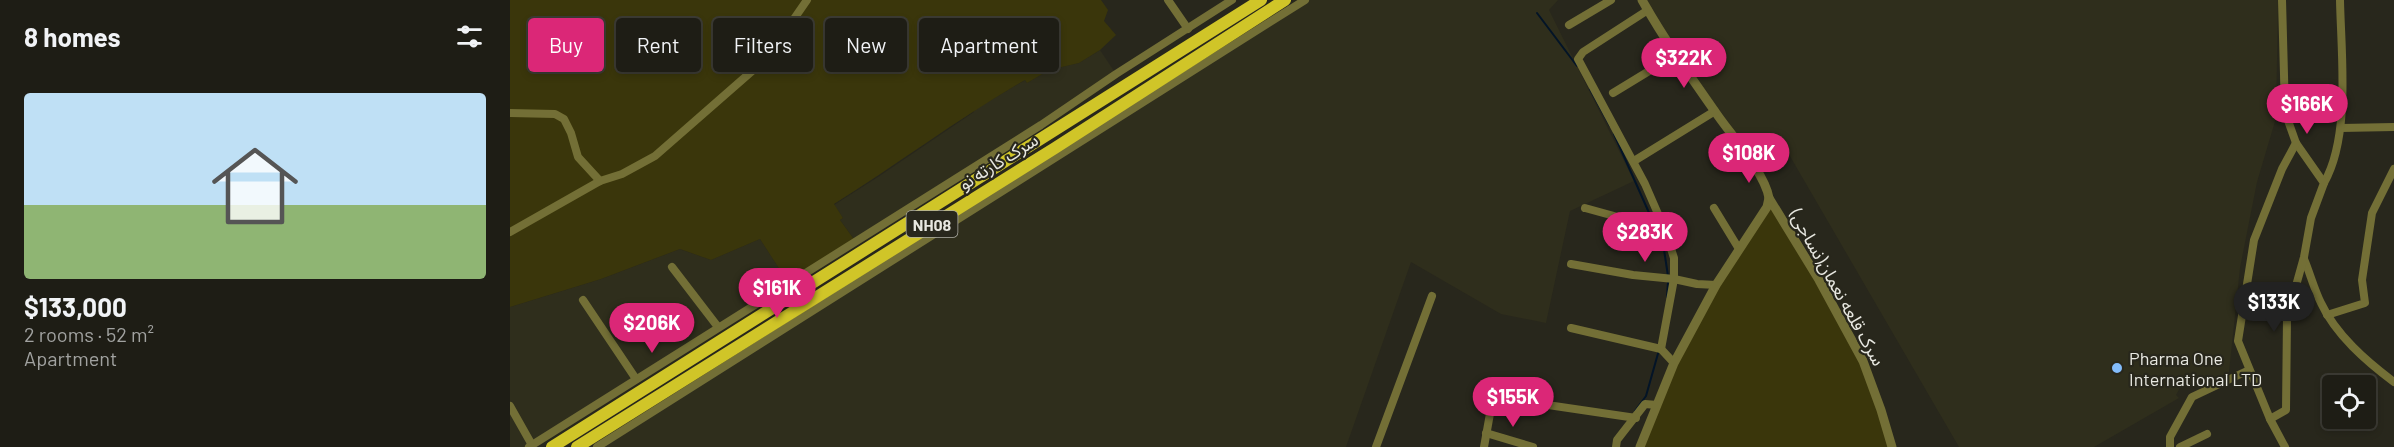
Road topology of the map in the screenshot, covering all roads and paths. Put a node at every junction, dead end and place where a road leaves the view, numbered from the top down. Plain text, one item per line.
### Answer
1 (807, 0) edge
2 (1168, 0) edge
3 (1232, 0) edge
4 (1261, 0) edge
5 (1286, 0) edge
6 (1305, 0) edge
7 (1611, 0) edge
8 (1642, 0) edge
9 (2282, 0) edge
10 (2340, 0) edge
11 (1648, 10) junction
12 (1569, 26) dead end
13 (1188, 29) junction
14 (1677, 54) junction
15 (1613, 93) dead end
16 (1715, 111) junction
17 (510, 113) edge
18 (2394, 127) edge
19 (2341, 128) junction
20 (2296, 143) junction
21 (1634, 161) junction
22 (2394, 169) edge
23 (600, 181) junction
24 (2324, 183) junction
25 (1769, 198) junction
26 (1585, 208) dead end
27 (1714, 208) dead end
28 (1665, 230) junction
29 (510, 232) edge
30 (888, 235) junction
31 (896, 246) junction
32 (1739, 249) junction
33 (2304, 257) junction
34 (1571, 264) dead end
35 (672, 267) dead end
36 (1674, 279) junction
37 (1716, 285) junction
38 (1432, 296) dead end
39 (583, 300) dead end
40 (2327, 315) junction
41 (718, 327) junction
42 (1571, 328) dead end
43 (1661, 349) junction
44 (1674, 363) junction
45 (2249, 370) junction
46 (636, 379) junction
47 (2394, 382) edge
48 (1657, 405) junction
49 (510, 406) edge
50 (1636, 418) junction
51 (2270, 419) junction
52 (1486, 433) junction
53 (2207, 434) dead end
54 (531, 446) edge
55 (552, 447) edge
56 (577, 447) edge
57 (597, 447) edge
58 (1376, 447) edge
59 (1484, 447) edge
60 (1533, 447) edge
61 (1616, 447) edge
62 (1640, 447) edge
63 (1892, 447) edge
64 (2170, 447) edge
65 (2180, 447) edge
66 (2285, 447) edge

1 - 23 street
2 - 13 street
3 - 13 street
4 - 30 highway, NH08
5 - 31 highway, سرک کارته نو / NH08
6 - 57 street
7 - 12 street
8 - 11 street, سرک قلعه نعمان(نساجی)
9 - 20 street
10 - 19 street
11 - 14 street, سرک قلعه نعمان(نساجی)
11 - 21 street
13 - 41 street
14 - 15 street
14 - 16 street, سرک قلعه نعمان(نساجی)
16 - 21 street
16 - 25 street, سرک قلعه نعمان(نساجی)
17 - 23 street
18 - 19 street
19 - 24 street
20 - 24 street
20 - 45 street
21 - 28 street
22 - 40 street
23 - 29 street
24 - 33 street
25 - 32 street
25 - 63 street, سرک قلعه نعمان(نساجی)
26 - 28 street
27 - 32 street
28 - 36 street
30 - 31 highway
30 - 55 highway, NH08
31 - 56 highway, سرک کارته نو / NH08
32 - 37 street
33 - 40 street
33 - 51 street
34 - 36 street
35 - 41 street
36 - 37 street
36 - 43 street
37 - 44 street
38 - 58 street
39 - 46 street
40 - 47 street
41 - 46 street
42 - 43 street
43 - 44 street
44 - 48 street
45 - 51 street
45 - 64 street
46 - 54 street
48 - 50 street
48 - 62 street
49 - 54 street
50 - 52 street
50 - 61 street
51 - 66 street
52 - 59 street
52 - 60 street
53 - 65 street

